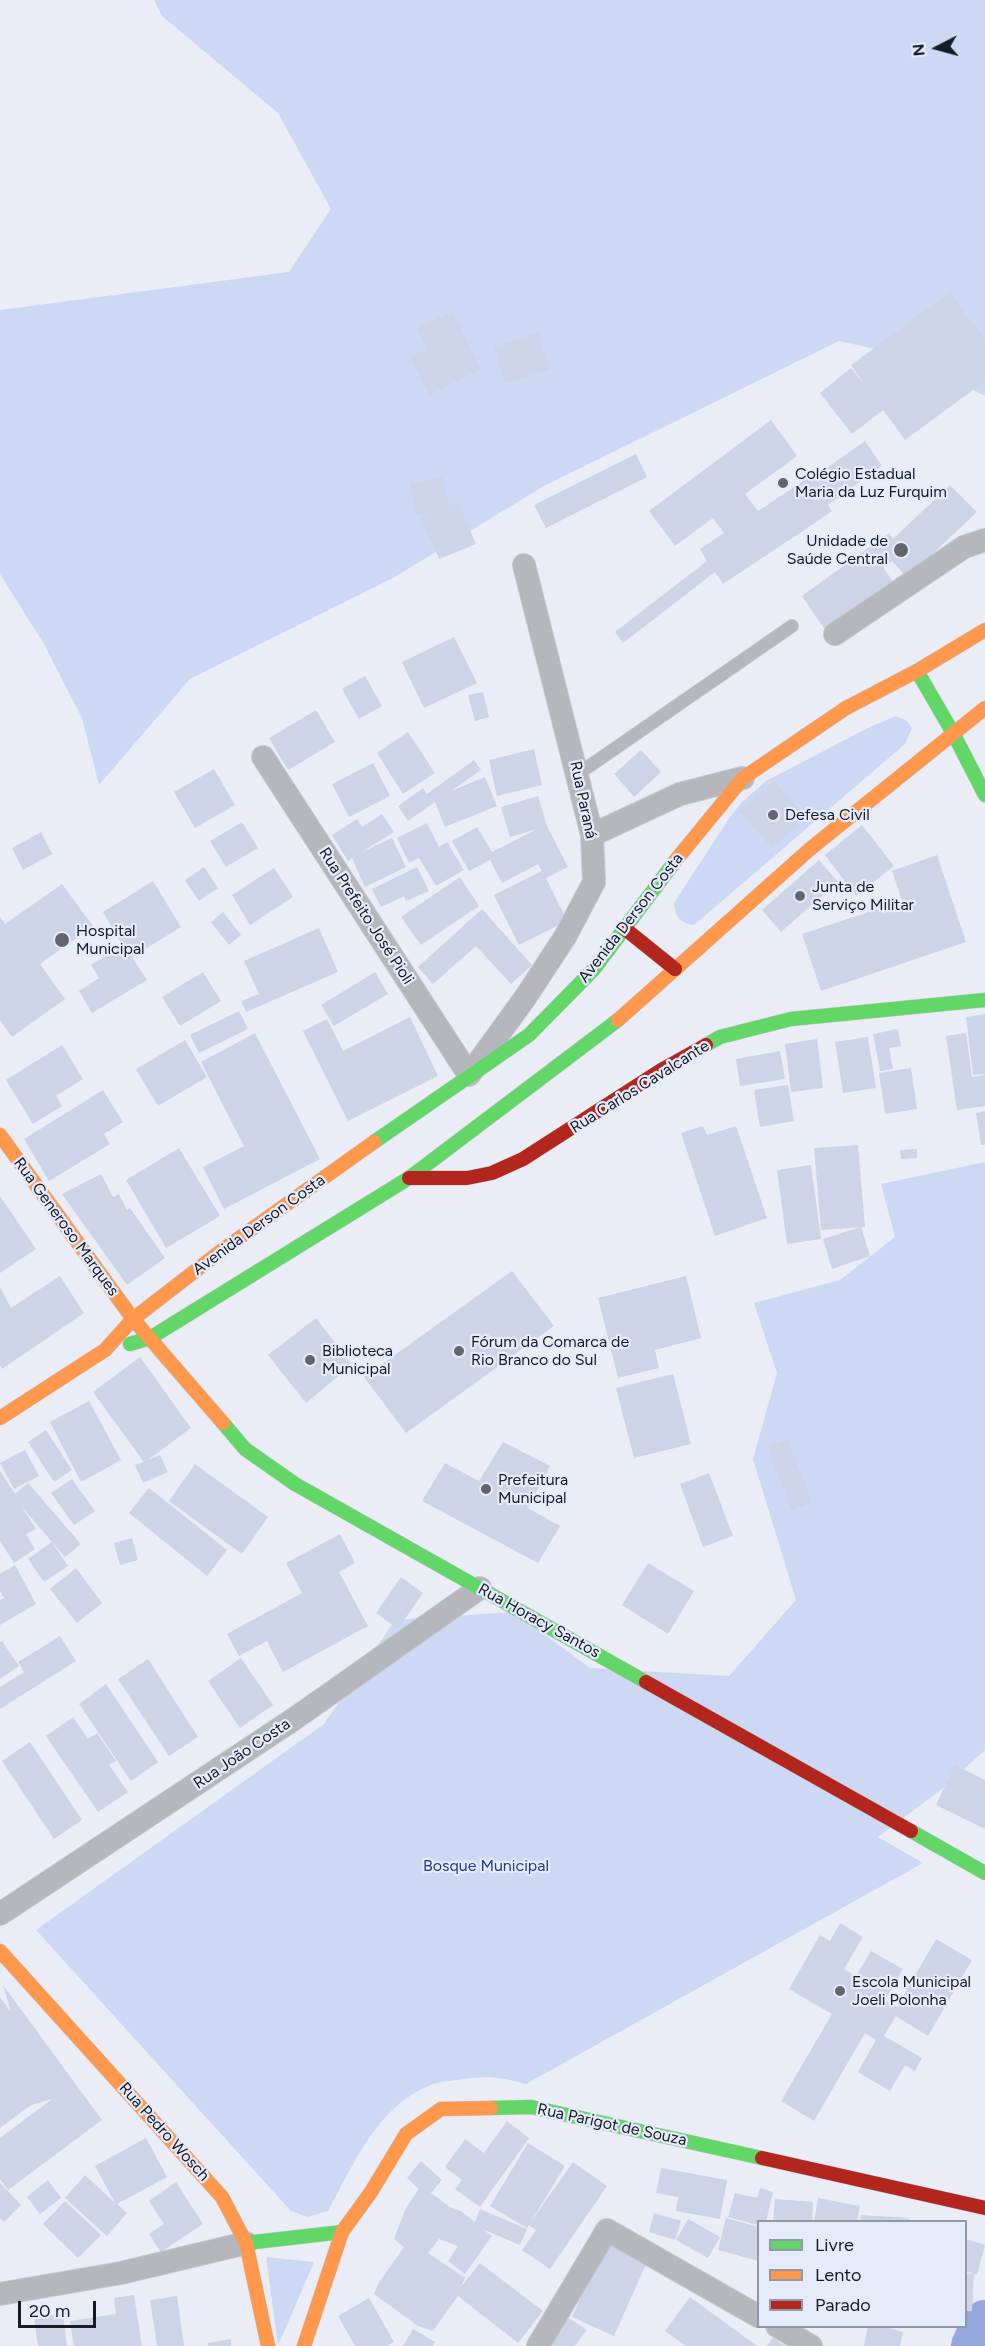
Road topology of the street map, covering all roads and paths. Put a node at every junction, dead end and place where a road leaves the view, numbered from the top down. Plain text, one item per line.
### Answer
1 (985, 540) edge
2 (524, 565) dead end
3 (792, 626) dead end
4 (985, 630) edge
5 (835, 634) dead end
6 (917, 671) junction
7 (985, 708) edge
8 (953, 733) junction
9 (262, 757) dead end
10 (578, 774) junction
11 (743, 778) junction
12 (985, 795) edge
13 (592, 835) junction
14 (624, 928) junction
15 (675, 969) junction
16 (985, 999) edge
17 (469, 1075) junction
18 (0, 1135) edge
19 (409, 1178) junction
20 (133, 1318) junction
21 (150, 1338) junction
22 (105, 1350) junction
23 (0, 1418) edge
24 (480, 1588) junction
25 (985, 1874) edge
26 (0, 1914) edge
27 (0, 1951) edge
28 (985, 2208) edge
29 (342, 2232) junction
30 (246, 2243) junction
31 (0, 2294) edge
32 (757, 2315) edge
33 (780, 2328) edge
34 (268, 2346) edge
35 (304, 2346) edge
36 (538, 2346) edge
37 (812, 2346) edge

1 - 5 street
2 - 10 street, Rua Paraná
3 - 10 lane
4 - 6 street, Avenida Derson Costa
6 - 8 street
6 - 11 street, Avenida Derson Costa
7 - 8 street, Avenida Derson Costa
8 - 12 street
8 - 15 street, Avenida Derson Costa
9 - 17 street, Rua Prefeito José Pioli
10 - 13 street, Rua Paraná
11 - 13 street
11 - 14 street, Avenida Derson Costa
13 - 17 street, Rua Paraná
14 - 15 street
14 - 17 street, Avenida Derson Costa
15 - 19 street, Avenida Derson Costa
16 - 19 street, Rua Carlos Cavalcante
17 - 20 street, Avenida Derson Costa
18 - 20 street, Rua Generoso Marques
19 - 21 street, Avenida Derson Costa
20 - 21 street, Rua Horacy Santos
20 - 22 street, Avenida Derson Costa
21 - 22 street, Avenida Derson Costa
21 - 24 street, Rua Horacy Santos
22 - 23 street
24 - 25 street, Rua Horacy Santos
24 - 26 street, Rua João Costa
27 - 30 street, Rua Pedro Wosch
28 - 29 street, Rua Parigot de Souza
29 - 30 street
29 - 35 street, Rua Parigot de Souza
30 - 31 street
30 - 34 street, Rua Pedro Wosch
32 - 36 street
33 - 37 street

